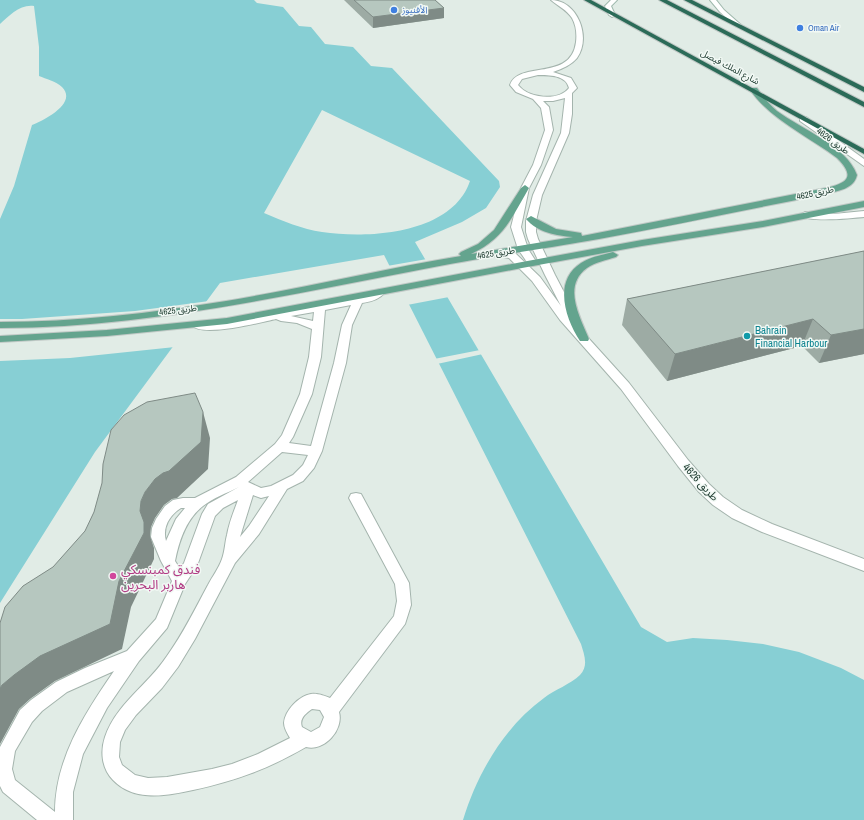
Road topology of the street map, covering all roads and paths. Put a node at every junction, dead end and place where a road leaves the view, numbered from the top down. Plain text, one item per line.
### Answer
1 (554, 0) edge
2 (561, 0) edge
3 (588, 0) edge
4 (614, 0) edge
5 (662, 0) edge
6 (687, 0) edge
7 (713, 0) edge
8 (612, 15) junction
9 (738, 26) junction
10 (544, 73) junction
11 (571, 73) junction
12 (754, 90) junction
13 (864, 90) edge
14 (569, 94) junction
15 (535, 97) junction
16 (864, 105) edge
17 (803, 119) junction
18 (864, 152) edge
19 (864, 163) edge
20 (525, 188) junction
21 (864, 204) edge
22 (864, 214) edge
23 (805, 215) junction
24 (531, 219) junction
25 (599, 236) junction
26 (642, 243) junction
27 (537, 247) junction
28 (523, 248) junction
29 (497, 252) junction
30 (448, 261) junction
31 (543, 261) junction
32 (527, 264) junction
33 (380, 292) junction
34 (358, 301) junction
35 (320, 308) junction
36 (260, 319) junction
37 (0, 325) edge
38 (197, 325) junction
39 (317, 328) junction
40 (584, 339) junction
41 (0, 340) edge
42 (279, 447) junction
43 (316, 450) junction
44 (245, 485) junction
45 (282, 487) junction
46 (356, 498) dead end
47 (228, 561) junction
48 (864, 565) edge
49 (179, 581) junction
50 (133, 656) junction
51 (331, 710) junction
52 (304, 739) junction
53 (51, 820) edge
54 (64, 820) edge

1 - 10 street
2 - 11 street
3 - 8 highway, شارع الملك فيصل
4 - 8 street
5 - 16 highway
6 - 9 highway
7 - 9 street
8 - 12 highway, شارع الملك فيصل
9 - 13 highway
10 - 11 street
10 - 15 street
11 - 14 street
12 - 17 highway, شارع الملك فيصل
12 - 25 main road, طريق 4625
14 - 15 street
14 - 24 street
15 - 20 street
17 - 18 highway, شارع الملك فيصل
17 - 19 street, طريق 4626
20 - 28 street
20 - 30 main road
21 - 23 main road, طريق 4625
22 - 23 street
23 - 26 main road, طريق 4625
24 - 25 main road
24 - 27 street, طريق 4626
25 - 27 main road, طريق 4625
26 - 31 main road, طريق 4625
26 - 40 main road
27 - 28 main road, طريق 4625
27 - 31 street, طريق 4626
28 - 29 main road, طريق 4625
28 - 32 street
29 - 30 main road, طريق 4625
29 - 32 street, طريق 4626
30 - 37 main road, طريق 4625
31 - 32 main road, طريق 4625
31 - 40 street, طريق 4626
32 - 33 main road, طريق 4625
32 - 40 street, طريق 4626
33 - 34 street
33 - 38 main road, طريق 4625
34 - 35 street
34 - 43 street
35 - 36 street
35 - 39 street
36 - 38 street
36 - 39 street
38 - 41 main road, طريق 4625
39 - 42 street
40 - 48 street, طريق 4626
42 - 43 street
42 - 44 street
43 - 45 street
44 - 45 street
44 - 47 street
44 - 49 street
44 - 49 street
45 - 47 street
46 - 51 street
47 - 52 street
49 - 50 street
50 - 53 street
50 - 54 street
51 - 52 street
51 - 52 street

